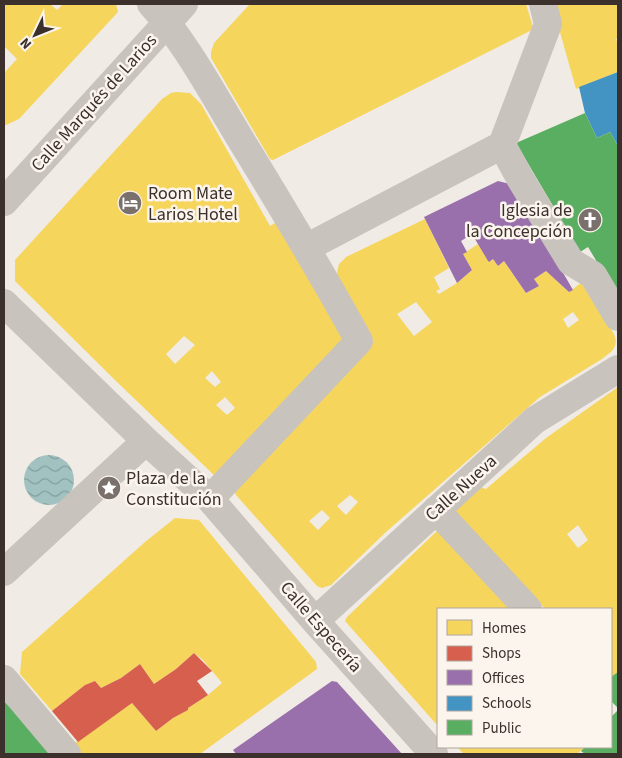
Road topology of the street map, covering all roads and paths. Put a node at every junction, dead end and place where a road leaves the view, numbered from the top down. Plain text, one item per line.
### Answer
1 (167, 10) edge
2 (545, 14) edge
3 (502, 145) junction
4 (8, 188) edge
5 (306, 248) junction
6 (4, 303) edge
7 (618, 317) edge
8 (618, 369) edge
9 (146, 441) junction
10 (210, 499) junction
11 (436, 510) junction
12 (4, 572) edge
13 (527, 608) edge
14 (315, 621) junction
15 (6, 681) edge
16 (67, 754) edge
17 (434, 754) edge

1 - 4 street, Calle Marqués de Larios
1 - 5 street
2 - 3 street
3 - 5 street
3 - 7 street
5 - 10 street
6 - 9 street, Calle Especería
8 - 11 street, Calle Nueva
9 - 10 street, Calle Especería
9 - 12 street
10 - 14 street, Calle Especería
11 - 13 street
11 - 14 street, Calle Nueva
14 - 17 street, Calle Especería
15 - 16 street

